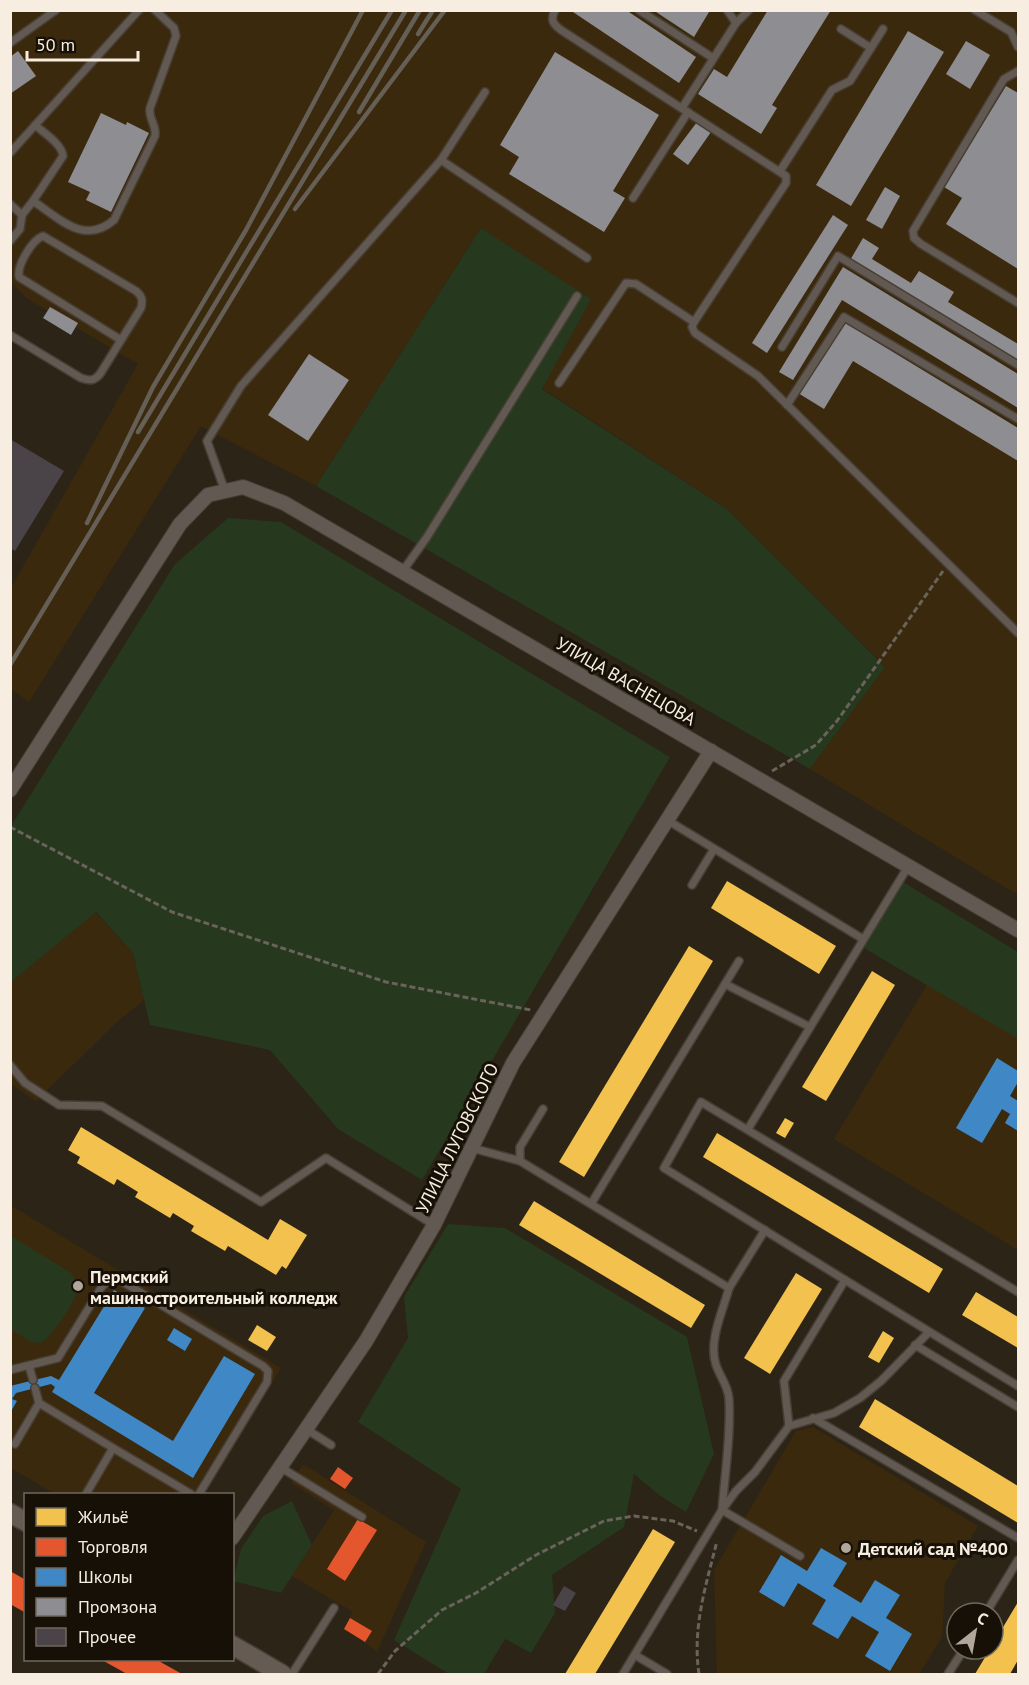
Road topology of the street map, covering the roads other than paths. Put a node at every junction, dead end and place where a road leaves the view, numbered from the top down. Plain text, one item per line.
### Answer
1 (56, 10) edge
2 (139, 10) edge
3 (155, 10) edge
4 (555, 10) edge
5 (639, 10) edge
6 (727, 10) edge
7 (749, 10) edge
8 (975, 10) edge
9 (736, 23) junction
10 (841, 29) dead end
11 (883, 29) dead end
12 (10, 43) edge
13 (1018, 46) edge
14 (871, 48) junction
15 (713, 58) junction
16 (1018, 71) edge
17 (486, 92) dead end
18 (685, 110) junction
19 (35, 125) junction
20 (10, 153) edge
21 (441, 160) junction
22 (780, 171) junction
23 (633, 198) dead end
24 (33, 201) junction
25 (12, 208) edge
26 (22, 215) junction
27 (10, 241) edge
28 (587, 258) dead end
29 (577, 296) dead end
30 (1018, 303) edge
31 (694, 322) junction
32 (10, 335) edge
33 (121, 340) junction
34 (782, 347) dead end
35 (1018, 365) edge
36 (559, 383) dead end
37 (787, 405) junction
38 (1018, 419) edge
39 (225, 491) junction
40 (402, 572) junction
41 (1018, 633) edge
42 (711, 751) junction
43 (10, 790) edge
44 (667, 820) junction
45 (714, 849) junction
46 (909, 865) junction
47 (692, 885) dead end
48 (1018, 930) edge
49 (863, 939) junction
50 (739, 961) dead end
51 (725, 984) junction
52 (810, 1027) junction
53 (10, 1065) edge
54 (543, 1109) dead end
55 (748, 1130) junction
56 (472, 1148) junction
57 (520, 1161) junction
58 (591, 1204) junction
59 (434, 1226) junction
60 (765, 1230) junction
61 (845, 1280) junction
62 (729, 1288) junction
63 (1018, 1292) edge
64 (929, 1332) junction
65 (915, 1345) junction
66 (29, 1366) junction
67 (10, 1370) edge
68 (1018, 1386) edge
69 (39, 1403) junction
70 (1018, 1407) edge
71 (813, 1418) junction
72 (789, 1426) junction
73 (306, 1428) junction
74 (15, 1444) dead end
75 (331, 1445) dead end
76 (113, 1448) junction
77 (280, 1467) junction
78 (87, 1493) edge
79 (189, 1493) edge
80 (200, 1493) edge
81 (722, 1510) junction
82 (10, 1513) edge
83 (362, 1517) dead end
84 (24, 1521) edge
85 (234, 1535) edge
86 (1018, 1538) edge
87 (800, 1556) dead end
88 (1018, 1560) edge
89 (993, 1601) edge
90 (334, 1608) dead end
91 (234, 1646) edge
92 (635, 1655) junction
93 (956, 1661) edge
94 (282, 1674) edge
95 (292, 1674) edge
96 (623, 1674) edge
97 (667, 1674) edge
98 (948, 1674) edge

1 - 12 lane
2 - 19 lane
3 - 24 lane
4 - 18 lane
5 - 15 lane
6 - 9 lane
7 - 9 lane
8 - 13 lane
9 - 15 lane
10 - 14 lane
11 - 14 lane
14 - 22 lane
15 - 18 lane
16 - 30 lane
17 - 21 lane
18 - 22 lane
18 - 23 lane
19 - 20 lane
19 - 24 lane
21 - 28 lane
21 - 39 lane
22 - 31 lane
24 - 26 lane
25 - 26 lane
26 - 27 lane
29 - 40 lane
31 - 36 lane
31 - 37 lane
32 - 33 lane
33 - 33 lane
34 - 35 lane
37 - 38 lane
37 - 41 lane
39 - 40 street, УЛИЦА ВАСНЕЦОВА
39 - 43 street, УЛИЦА ВАСНЕЦОВА
40 - 42 street, УЛИЦА ВАСНЕЦОВА
42 - 44 street, УЛИЦА ЛУГОВСКОГО
42 - 46 street, УЛИЦА ВАСНЕЦОВА
44 - 45 lane
44 - 56 street, УЛИЦА ЛУГОВСКОГО
45 - 47 lane
45 - 49 lane
46 - 48 street, УЛИЦА ВАСНЕЦОВА
46 - 49 lane
49 - 52 lane
50 - 51 lane
51 - 52 lane
51 - 58 lane
52 - 55 lane
53 - 59 lane
54 - 57 lane
55 - 60 lane
55 - 63 lane
56 - 57 lane
56 - 59 street, УЛИЦА ЛУГОВСКОГО
57 - 58 lane
58 - 62 lane
59 - 73 street, УЛИЦА ЛУГОВСКОГО
60 - 61 lane
60 - 62 lane
61 - 64 lane
61 - 72 lane
62 - 81 lane
64 - 65 lane
64 - 68 lane
65 - 70 lane
65 - 71 lane
66 - 67 lane
66 - 69 lane
66 - 80 lane
69 - 74 lane
69 - 76 lane
71 - 72 lane
71 - 86 lane
72 - 81 lane
73 - 75 lane
73 - 77 street, УЛИЦА ЛУГОВСКОГО
76 - 78 lane
76 - 79 lane
77 - 83 lane
77 - 85 street, УЛИЦА ЛУГОВСКОГО
81 - 87 lane
81 - 92 lane
82 - 84 street
88 - 89 lane
90 - 95 lane
91 - 94 street
92 - 96 lane
92 - 97 lane
93 - 98 lane

